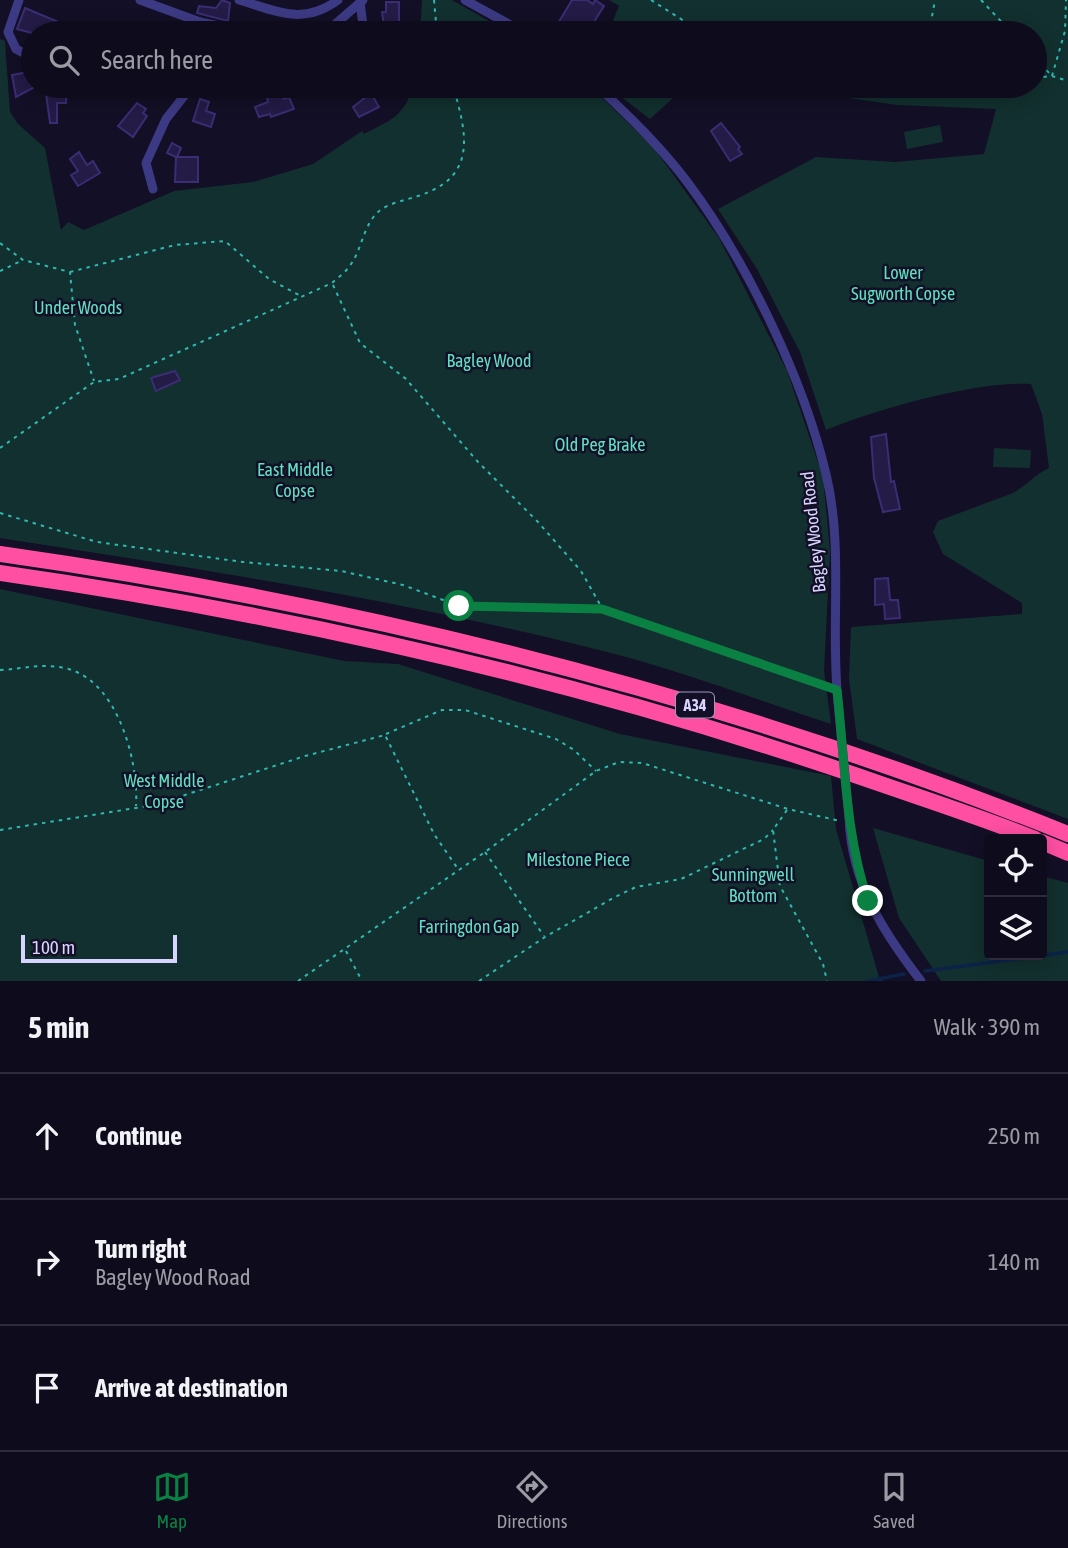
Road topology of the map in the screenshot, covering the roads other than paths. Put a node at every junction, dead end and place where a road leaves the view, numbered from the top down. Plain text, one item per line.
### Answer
1 (19, 0) edge
2 (140, 0) edge
3 (239, 0) edge
4 (338, 0) edge
5 (465, 0) edge
6 (361, 1) edge
7 (197, 21) edge
8 (338, 21) edge
9 (363, 21) edge
10 (503, 21) edge
11 (21, 52) edge
12 (183, 98) edge
13 (610, 98) edge
14 (153, 189) dead end
15 (0, 554) edge
16 (0, 573) edge
17 (1021, 834) edge
18 (1068, 834) edge
19 (1047, 844) edge
20 (1068, 853) edge
21 (921, 981) edge

1 - 11 street
2 - 7 street
3 - 4 street
5 - 10 street
6 - 8 street
6 - 9 street
12 - 14 street
13 - 21 street, Bagley Wood Road, bridge
15 - 18 highway, A34
16 - 17 highway, A34
19 - 20 highway

